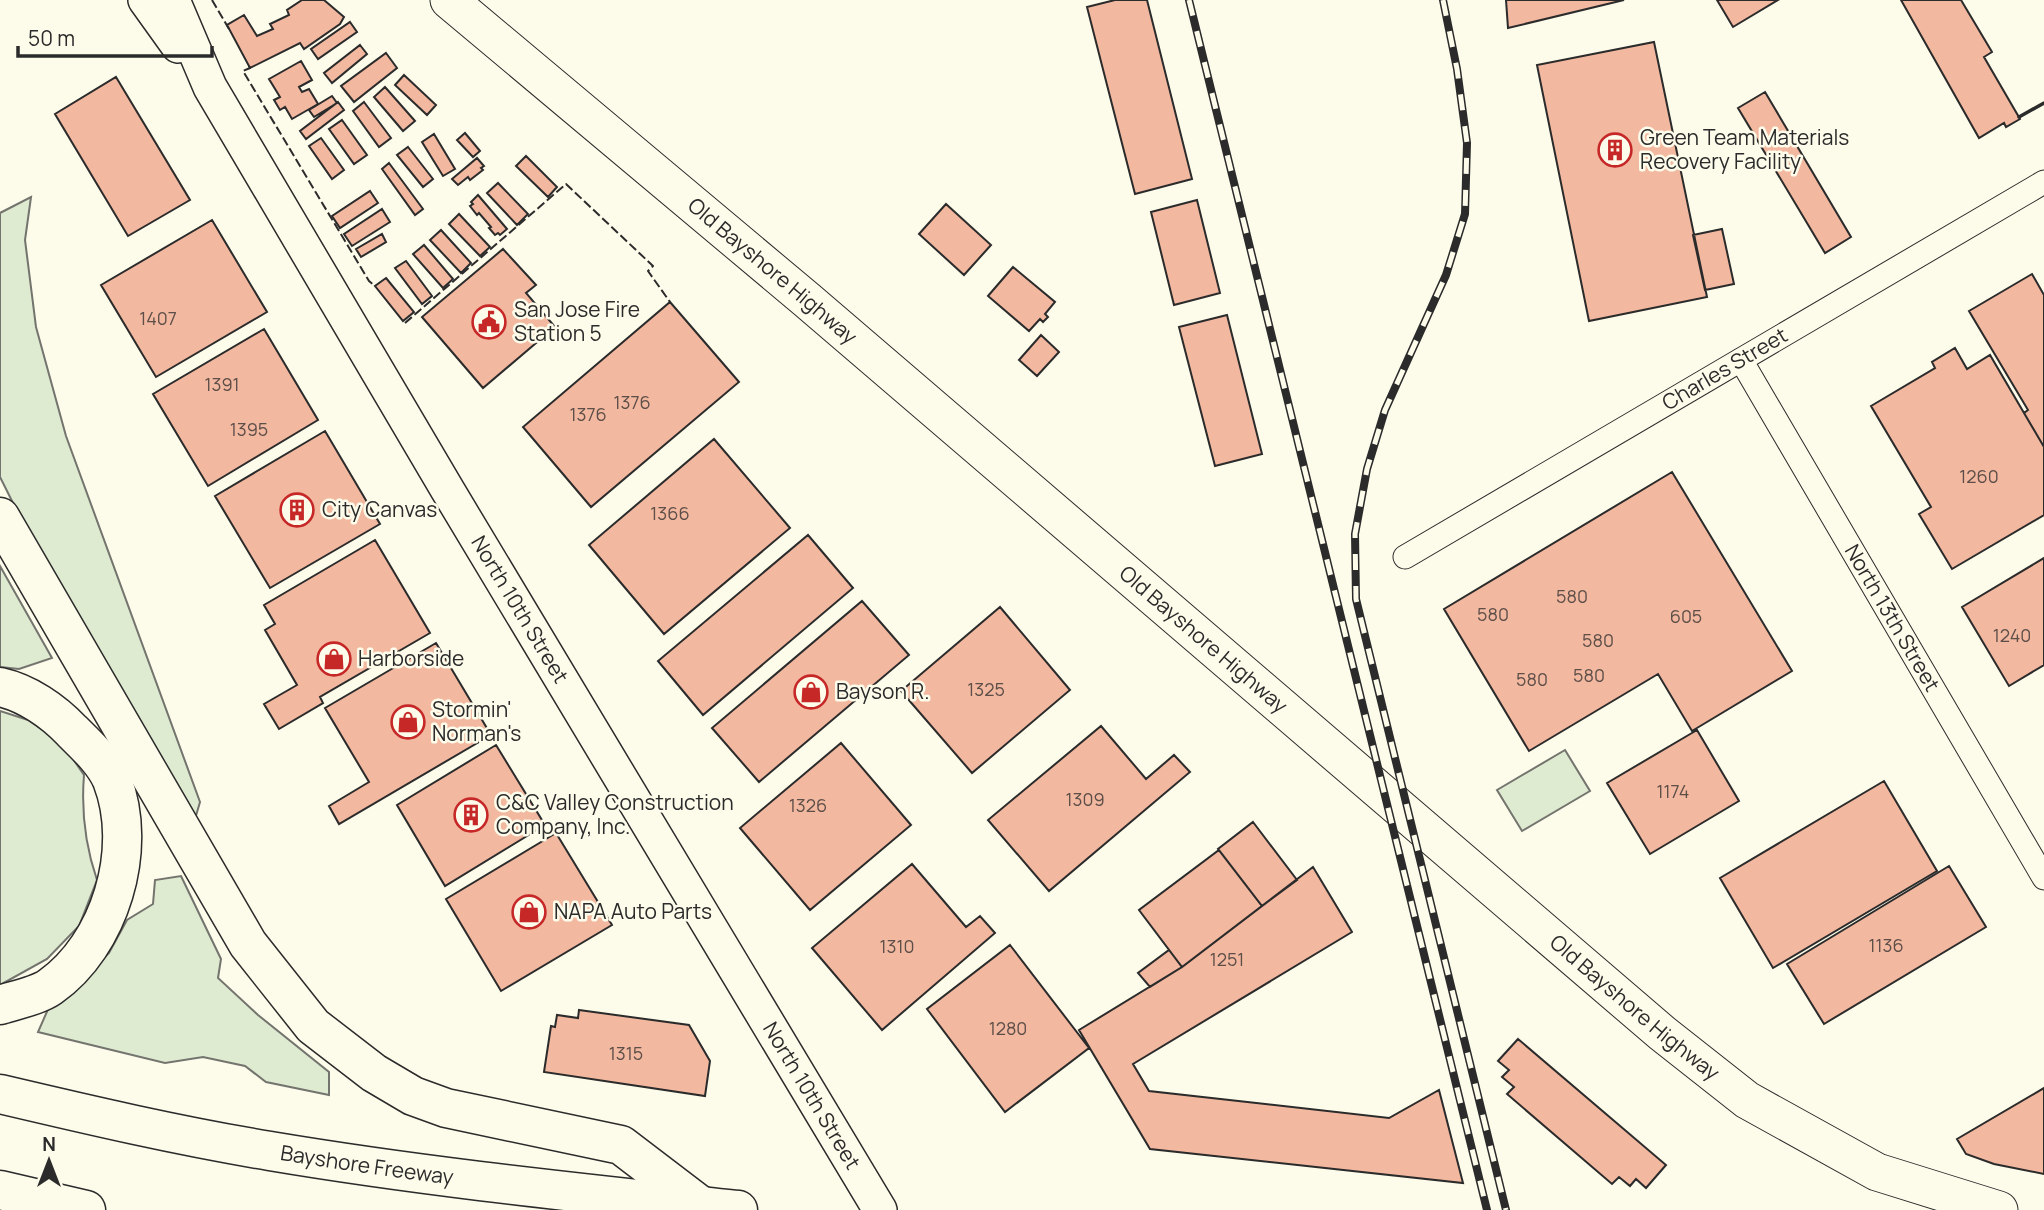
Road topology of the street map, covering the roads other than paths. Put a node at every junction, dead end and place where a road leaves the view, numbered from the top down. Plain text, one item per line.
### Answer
1 (145, 0) edge
2 (173, 0) edge
3 (449, 0) edge
4 (210, 87) junction
5 (2044, 182) edge
6 (1741, 360) junction
7 (0, 517) edge
8 (1405, 557) dead end
9 (0, 687) edge
10 (2044, 878) edge
11 (0, 1004) edge
12 (0, 1094) edge
13 (0, 1190) edge
14 (701, 1206) junction
15 (86, 1210) edge
16 (738, 1210) edge
17 (880, 1210) edge
18 (1999, 1210) edge

1 - 4 main road
2 - 4 main road, North 10th Street
3 - 18 main road, Old Bayshore Highway
4 - 17 main road, North 10th Street
5 - 6 street, Charles Street
6 - 8 street, Charles Street
6 - 10 street, North 13th Street
7 - 14 highway
9 - 11 highway
12 - 14 highway, Bayshore Freeway
13 - 15 highway
14 - 16 highway, Bayshore Freeway

